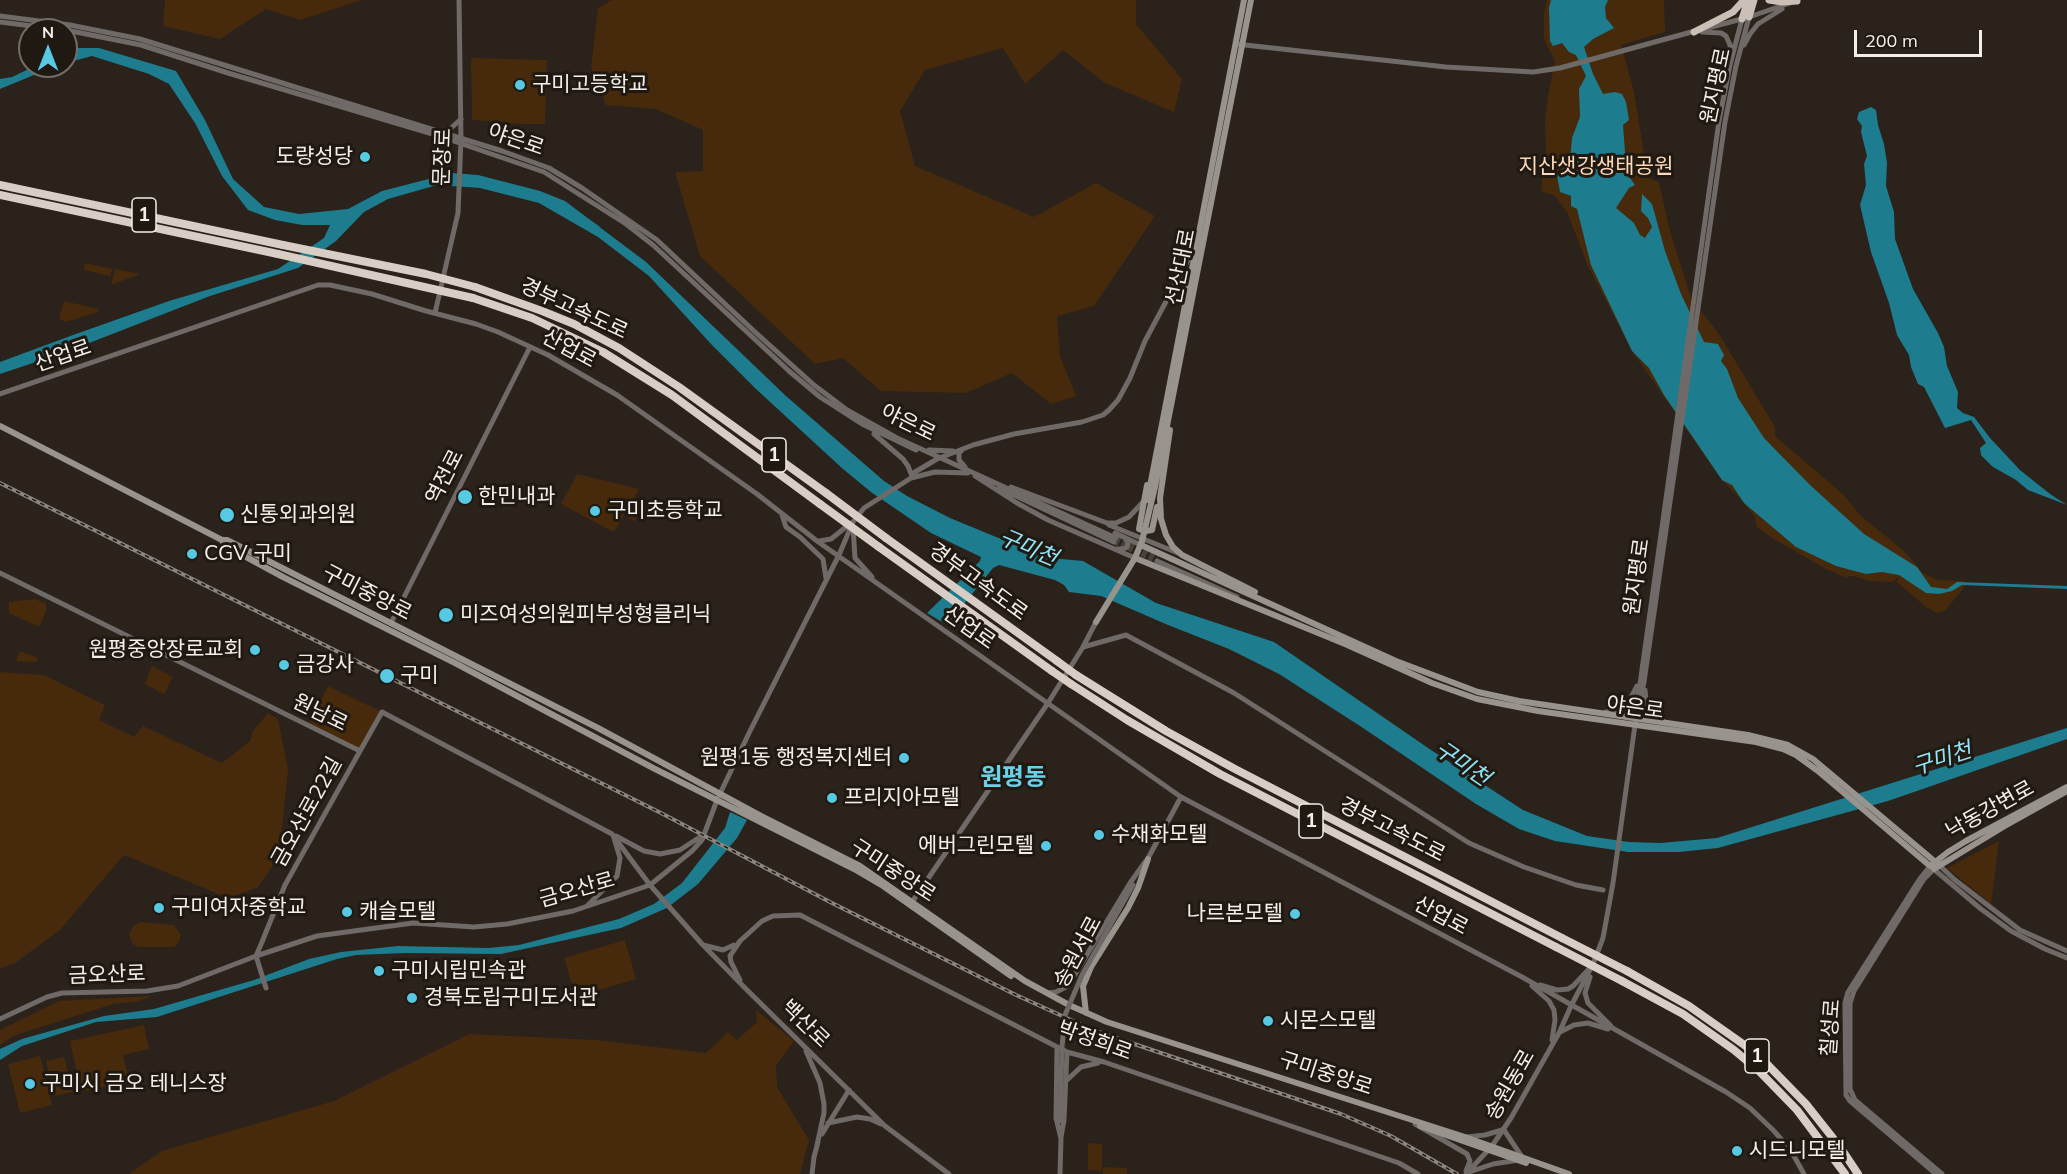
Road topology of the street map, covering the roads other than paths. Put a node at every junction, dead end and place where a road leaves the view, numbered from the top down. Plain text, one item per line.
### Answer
1 (459, 0) edge
2 (1244, 0) edge
3 (1251, 0) edge
4 (1746, 0) edge
5 (1754, 0) edge
6 (1769, 0) edge
7 (1798, 0) edge
8 (0, 16) edge
9 (1745, 18) junction
10 (0, 22) edge
11 (18, 24) edge
12 (78, 32) edge
13 (1694, 32) junction
14 (1239, 45) junction
15 (1733, 64) junction
16 (461, 118) junction
17 (440, 132) junction
18 (461, 141) junction
19 (2, 185) edge
20 (1, 195) edge
21 (1196, 245) junction
22 (1193, 275) junction
23 (1180, 277) junction
24 (435, 313) junction
25 (530, 347) junction
26 (0, 394) edge
27 (1165, 407) junction
28 (862, 424) junction
29 (0, 426) edge
30 (920, 448) junction
31 (962, 449) junction
32 (939, 458) junction
33 (969, 472) junction
34 (975, 476) junction
35 (911, 477) junction
36 (995, 482) junction
37 (1155, 485) junction
38 (1019, 493) junction
39 (1143, 501) junction
40 (782, 514) junction
41 (1101, 521) junction
42 (853, 522) junction
43 (1125, 538) junction
44 (222, 540) junction
45 (817, 541) junction
46 (1141, 543) junction
47 (1110, 547) junction
48 (839, 555) junction
49 (1182, 555) junction
50 (1157, 556) junction
51 (1135, 558) junction
52 (1149, 564) junction
53 (0, 573) edge
54 (826, 580) junction
55 (879, 585) junction
56 (1284, 609) junction
57 (1096, 622) joint
58 (391, 623) junction
59 (1318, 626) junction
60 (1345, 644) junction
61 (1083, 647) junction
62 (1642, 680) junction
63 (1048, 703) junction
64 (1603, 713) junction
65 (1635, 721) junction
66 (1664, 722) junction
67 (360, 751) junction
68 (2067, 787) edge
69 (2067, 791) edge
70 (719, 797) junction
71 (1181, 797) junction
72 (706, 832) junction
73 (612, 834) junction
74 (1148, 859) junction
75 (1934, 867) junction
76 (650, 885) junction
77 (1603, 890) dead end
78 (912, 902) junction
79 (585, 908) junction
80 (745, 936) junction
81 (702, 944) junction
82 (2067, 951) edge
83 (256, 956) junction
84 (2067, 958) edge
85 (1593, 964) junction
86 (1522, 977) junction
87 (1070, 984) junction
88 (1083, 986) junction
89 (744, 987) junction
90 (266, 988) dead end
91 (1047, 994) junction
92 (1073, 994) junction
93 (1570, 1006) junction
94 (1069, 1007) junction
95 (1086, 1013) junction
96 (0, 1018) edge
97 (1559, 1033) junction
98 (1622, 1034) junction
99 (802, 1045) junction
100 (1551, 1047) junction
101 (1056, 1048) junction
102 (1067, 1052) junction
103 (1104, 1062) junction
104 (1067, 1080) junction
105 (849, 1090) junction
106 (828, 1123) junction
107 (1414, 1124) junction
108 (885, 1126) junction
109 (1504, 1130) junction
110 (1465, 1137) junction
111 (1061, 1139) junction
112 (817, 1145) junction
113 (1490, 1148) junction
114 (1521, 1159) junction
115 (1466, 1173) edge
116 (812, 1174) edge
117 (949, 1174) edge
118 (1060, 1174) edge
119 (1418, 1174) edge
120 (1558, 1174) edge
121 (1569, 1174) edge
122 (1804, 1174) edge
123 (1845, 1174) edge
124 (1857, 1174) edge
125 (1936, 1174) edge
126 (1942, 1174) edge

1 - 16 street, 문장로
2 - 14 main road, 선산대로
3 - 14 main road, 선산대로
4 - 9 highway
4 - 13 highway
5 - 9 highway
6 - 7 highway
7 - 9 street
7 - 15 street
8 - 17 street, 야은로
9 - 13 street
9 - 15 street, 원지평로
10 - 11 street, 야은로
12 - 18 street, 야은로
13 - 14 street
13 - 15 street
14 - 21 main road, 선산대로
14 - 22 main road, 선산대로
15 - 62 street, 원지평로
16 - 17 street
16 - 18 street, 문장로
17 - 18 street, 야은로
18 - 24 street, 문장로
18 - 28 street, 야은로
18 - 30 street, 야은로
19 - 124 highway, 경부고속도로 / 1, bridge
20 - 123 highway, 경부고속도로 / 1, bridge
21 - 22 main road, 선산대로
21 - 23 street, 야은로
22 - 23 street
22 - 27 main road, 선산대로
22 - 37 main road, 선산대로
23 - 31 street, 야은로
24 - 25 street, 산업로
24 - 26 street, 산업로
25 - 40 street, 산업로
25 - 58 street, 역전로
27 - 37 main road, 선산대로
27 - 39 main road
28 - 32 street, 야은로
28 - 35 street
29 - 44 main road, 구미중앙로
30 - 31 street
30 - 32 street, 야은로
31 - 32 street, 야은로
31 - 33 street
32 - 33 street, 야은로
32 - 35 street, 금오산로
33 - 34 street, 야은로
33 - 35 street
33 - 36 street, 야은로
34 - 38 street, 야은로
34 - 47 street
35 - 42 street, 금오산로
36 - 38 street, 야은로
36 - 41 street
37 - 39 main road
37 - 46 main road, 선산대로, bridge
37 - 49 main road
38 - 43 street
39 - 41 street
40 - 45 street, 산업로
40 - 54 street
41 - 49 street
42 - 45 street
42 - 48 street, 금오산로
42 - 55 street
43 - 46 street
43 - 47 street
44 - 58 main road, 구미중앙로
44 - 70 main road, 구미중앙로
45 - 48 street, 산업로
46 - 50 main road
46 - 51 main road
47 - 51 street
48 - 54 street, 금오산로
48 - 55 street, 산업로
49 - 56 main road
50 - 52 main road
50 - 56 main road
50 - 59 street, 야은로
50 - 60 street, 야은로
51 - 52 main road
51 - 57 main road
52 - 60 main road
53 - 67 street, 원남로
54 - 70 street, 금오산로
55 - 63 street, 산업로
56 - 59 main road
57 - 61 street
58 - 70 main road, 구미중앙로
59 - 64 main road, 야은로
60 - 65 main road, 야은로
61 - 63 street
61 - 77 street
62 - 64 street
62 - 65 street, 원지평로
62 - 66 street
63 - 71 street, 산업로
63 - 78 street
64 - 65 main road, 야은로
65 - 66 main road, 야은로
65 - 75 main road, 야은로
65 - 85 street, 원지평로
66 - 75 main road, 야은로
67 - 73 street, 원남로
67 - 83 street, 금오산로22길
68 - 75 main road, 낙동강변로
69 - 75 main road, 낙동강변로
70 - 72 street, 금오산로
70 - 78 main road, 구미중앙로
70 - 94 main road, 구미중앙로
71 - 74 street, 송원서로
71 - 86 street, 산업로
72 - 73 street
72 - 76 street, 금오산로
73 - 76 street, 원남로
73 - 79 street
74 - 87 street
74 - 88 main road
74 - 111 street, 송원서로, bridge
75 - 82 street, 야은로
75 - 84 street, 야은로
75 - 125 street, 칠성로
75 - 126 street, 칠성로
76 - 79 street, 금오산로
76 - 81 street, 백산로
78 - 91 main road, 구미중앙로
79 - 83 street, 금오산로
80 - 81 street
80 - 89 street
80 - 101 street, 박정희로
81 - 89 street, 백산로
83 - 90 street
83 - 96 street, 금오산로
85 - 86 street
85 - 93 street
85 - 98 street
86 - 93 street, 산업로
86 - 100 street
87 - 91 street
87 - 92 street
88 - 92 main road
88 - 95 main road
89 - 99 street, 백산로
91 - 94 main road, 구미중앙로
92 - 94 main road
93 - 97 street, 송원동로
93 - 98 street, 산업로
94 - 95 main road, 구미중앙로
94 - 107 main road, 구미중앙로
95 - 110 main road, 구미중앙로
97 - 98 street
97 - 100 street, 송원동로
98 - 122 street, 산업로
99 - 105 street, 백산로
99 - 112 street
100 - 109 street, 송원동로
101 - 102 street, 박정희로
101 - 111 street
102 - 103 street, 박정희로
102 - 104 street
103 - 104 street
103 - 119 street, 박정희로
104 - 111 street
105 - 106 street
105 - 108 street, 백산로
106 - 108 street
106 - 112 street
107 - 113 main road, 구미중앙로
107 - 115 street
108 - 117 street, 백산로
109 - 110 street
109 - 113 street, 송원동로
109 - 114 street
110 - 113 main road, 구미중앙로
111 - 118 street, 송원서로
112 - 116 street
113 - 114 main road, 구미중앙로
113 - 115 street, 송원동로
114 - 115 street
114 - 120 main road, 구미중앙로
114 - 121 main road, 구미중앙로

